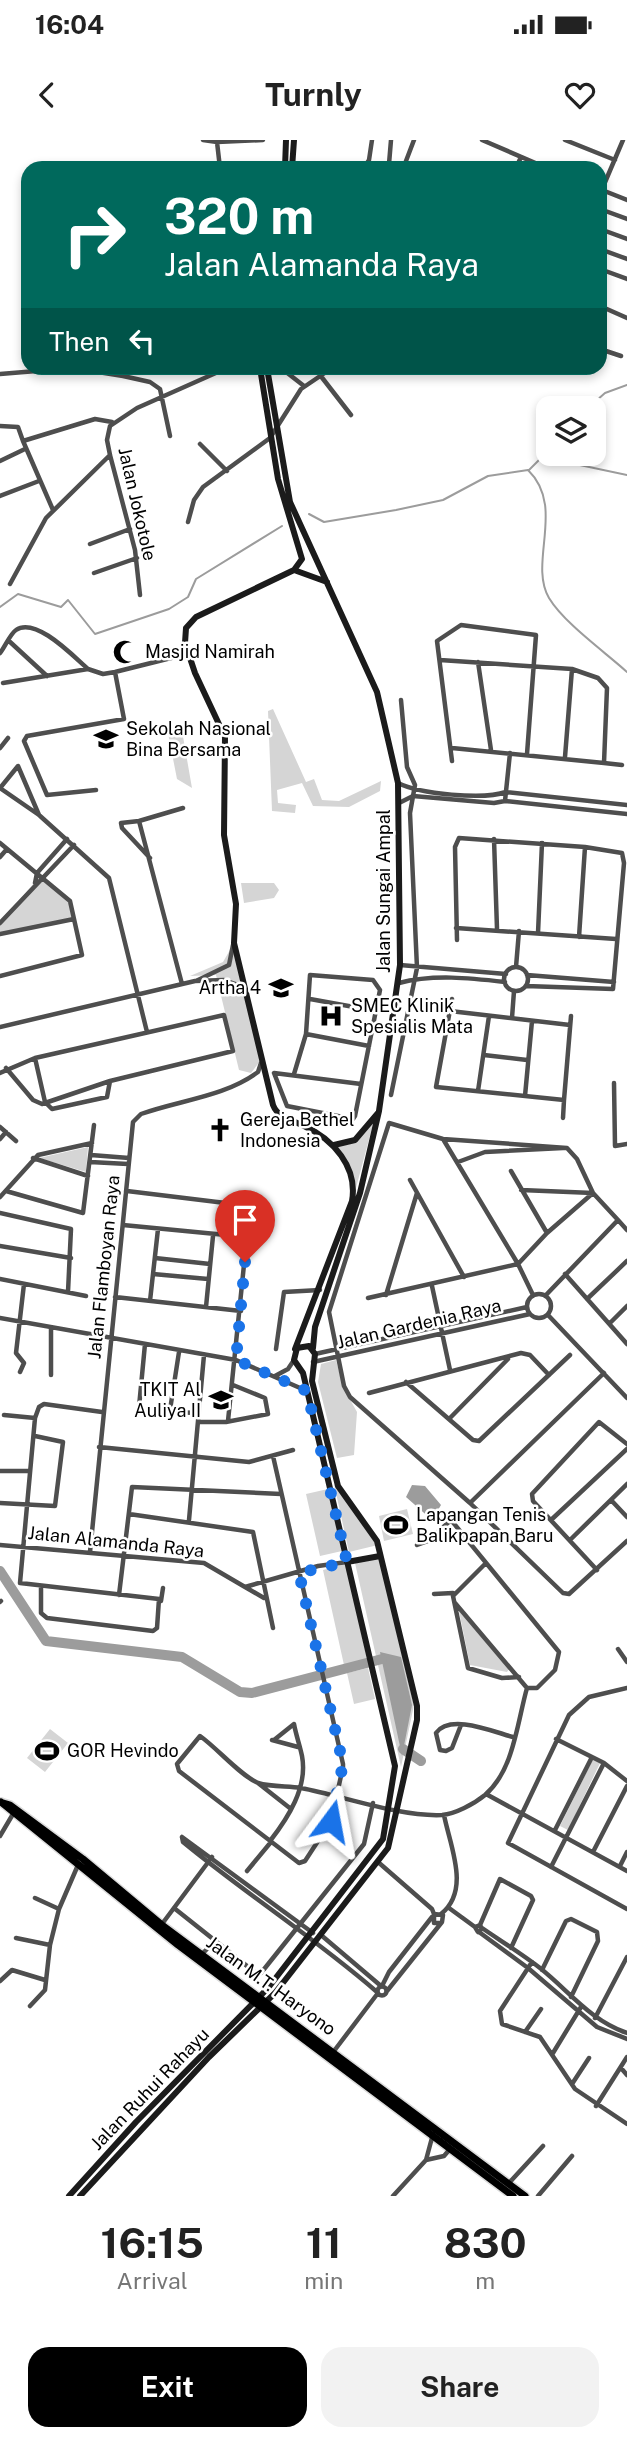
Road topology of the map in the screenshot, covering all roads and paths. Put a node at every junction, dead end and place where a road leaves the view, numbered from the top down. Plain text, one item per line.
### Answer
1 (203, 140) edge
2 (263, 140) edge
3 (286, 140) edge
4 (294, 140) edge
5 (372, 140) edge
6 (391, 140) edge
7 (414, 140) edge
8 (482, 140) edge
9 (565, 140) edge
10 (623, 140) edge
11 (217, 142) junction
12 (521, 157) junction
13 (615, 160) junction
14 (219, 161) edge
15 (285, 161) edge
16 (292, 161) edge
17 (368, 161) edge
18 (389, 161) edge
19 (406, 161) dead end
20 (519, 161) edge
21 (530, 161) edge
22 (607, 178) edge
23 (607, 193) edge
24 (627, 200) edge
25 (607, 212) edge
26 (627, 219) edge
27 (607, 232) edge
28 (627, 239) edge
29 (607, 252) edge
30 (627, 259) edge
31 (607, 272) edge
32 (627, 279) edge
33 (607, 309) edge
34 (627, 318) edge
35 (607, 351) edge
36 (621, 356) dead end
37 (21, 372) edge
38 (0, 374) edge
39 (117, 375) edge
40 (213, 375) edge
41 (261, 375) edge
42 (268, 375) edge
43 (290, 375) edge
44 (320, 375) joint
45 (123, 376) joint
46 (304, 386) junction
47 (164, 397) junction
48 (351, 415) dead end
49 (113, 423) junction
50 (0, 426) edge
51 (276, 428) junction
52 (170, 436) dead end
53 (270, 438) junction
54 (23, 441) junction
55 (200, 444) dead end
56 (26, 449) junction
57 (110, 455) junction
58 (0, 461) edge
59 (228, 471) junction
60 (39, 481) junction
61 (0, 496) edge
62 (287, 501) junction
63 (53, 510) junction
64 (188, 522) dead end
65 (294, 524) junction
66 (130, 529) junction
67 (90, 544) dead end
68 (136, 558) junction
69 (294, 570) junction
70 (94, 573) dead end
71 (327, 582) junction
72 (10, 584) dead end
73 (140, 595) dead end
74 (9, 641) junction
75 (0, 653) edge
76 (187, 654) junction
77 (440, 660) junction
78 (478, 662) junction
79 (534, 665) junction
80 (88, 669) junction
81 (572, 669) junction
82 (115, 672) junction
83 (47, 676) junction
84 (1, 683) edge
85 (401, 700) dead end
86 (8, 738) dead end
87 (0, 748) edge
88 (452, 748) junction
89 (491, 750) junction
90 (510, 753) junction
91 (527, 754) junction
92 (565, 757) junction
93 (452, 761) dead end
94 (604, 763) junction
95 (622, 765) dead end
96 (2, 778) edge
97 (398, 783) junction
98 (96, 790) dead end
99 (414, 790) junction
100 (506, 792) junction
101 (437, 795) junction
102 (416, 797) junction
103 (505, 801) junction
104 (398, 803) junction
105 (627, 805) edge
106 (183, 808) dead end
107 (627, 814) edge
108 (39, 815) junction
109 (139, 821) junction
110 (494, 838) junction
111 (67, 839) junction
112 (0, 843) edge
113 (542, 843) junction
114 (74, 845) junction
115 (585, 847) junction
116 (7, 849) junction
117 (0, 857) edge
118 (152, 861) junction
119 (37, 873) junction
120 (44, 878) junction
121 (35, 884) junction
122 (74, 919) junction
123 (0, 923) edge
124 (456, 928) junction
125 (497, 929) junction
126 (519, 932) junction
127 (538, 933) junction
128 (0, 934) edge
129 (579, 937) junction
130 (616, 939) junction
131 (457, 940) dead end
132 (234, 943) junction
133 (400, 965) junction
134 (516, 967) junction
135 (417, 968) junction
136 (506, 974) junction
137 (527, 975) junction
138 (0, 976) edge
139 (416, 979) junction
140 (195, 981) junction
141 (611, 981) junction
142 (505, 982) junction
143 (399, 983) junction
144 (182, 984) junction
145 (526, 986) junction
146 (244, 987) junction
147 (138, 991) junction
148 (514, 991) junction
149 (310, 999) junction
150 (452, 999) dead end
151 (376, 1011) junction
152 (450, 1011) junction
153 (489, 1016) junction
154 (571, 1016) dead end
155 (512, 1018) junction
156 (532, 1021) junction
157 (570, 1025) junction
158 (0, 1027) edge
159 (373, 1028) junction
160 (390, 1031) junction
161 (147, 1032) junction
162 (306, 1034) junction
163 (369, 1046) junction
164 (484, 1055) junction
165 (34, 1058) junction
166 (527, 1060) junction
167 (262, 1062) junction
168 (6, 1068) junction
169 (258, 1072) junction
170 (0, 1073) edge
171 (294, 1074) junction
172 (266, 1077) junction
173 (110, 1081) junction
174 (614, 1083) dead end
175 (361, 1084) junction
176 (478, 1091) junction
177 (391, 1095) dead end
178 (525, 1096) junction
179 (564, 1100) junction
180 (45, 1102) junction
181 (379, 1111) junction
182 (564, 1118) dead end
183 (94, 1125) dead end
184 (0, 1127) edge
185 (6, 1132) junction
186 (0, 1139) edge
187 (443, 1139) junction
188 (16, 1141) dead end
189 (92, 1143) junction
190 (334, 1145) junction
191 (627, 1146) edge
192 (567, 1148) junction
193 (91, 1155) junction
194 (33, 1158) junction
195 (128, 1161) junction
196 (90, 1162) junction
197 (458, 1162) junction
198 (511, 1171) dead end
199 (88, 1176) junction
200 (410, 1180) dead end
201 (521, 1190) junction
202 (6, 1191) junction
203 (127, 1191) junction
204 (417, 1193) junction
205 (593, 1193) junction
206 (0, 1197) edge
207 (0, 1213) edge
208 (618, 1220) junction
209 (123, 1225) junction
210 (626, 1228) edge
211 (158, 1229) junction
212 (547, 1233) junction
213 (213, 1236) junction
214 (248, 1237) junction
215 (0, 1246) edge
216 (71, 1258) junction
217 (155, 1258) junction
218 (627, 1261) edge
219 (210, 1264) junction
220 (518, 1264) junction
221 (153, 1274) junction
222 (565, 1274) junction
223 (464, 1277) junction
224 (0, 1279) edge
225 (208, 1279) junction
226 (24, 1284) junction
227 (432, 1286) junction
228 (320, 1290) junction
229 (68, 1292) junction
230 (386, 1295) junction
231 (546, 1295) junction
232 (86, 1296) dead end
233 (533, 1296) junction
234 (115, 1297) junction
235 (368, 1298) dead end
236 (587, 1299) junction
237 (150, 1301) junction
238 (206, 1307) junction
239 (527, 1307) junction
240 (627, 1307) edge
241 (241, 1311) junction
242 (530, 1314) junction
243 (548, 1315) junction
244 (0, 1318) edge
245 (19, 1322) junction
246 (610, 1323) junction
247 (440, 1324) junction
248 (51, 1328) junction
249 (441, 1331) junction
250 (110, 1339) junction
251 (145, 1344) junction
252 (627, 1344) edge
253 (276, 1349) dead end
254 (295, 1351) junction
255 (179, 1352) junction
256 (335, 1353) junction
257 (204, 1355) junction
258 (314, 1355) junction
259 (570, 1355) dead end
260 (508, 1359) junction
261 (236, 1360) junction
262 (295, 1362) junction
263 (450, 1370) junction
264 (20, 1373) dead end
265 (604, 1373) junction
266 (549, 1374) junction
267 (51, 1375) dead end
268 (274, 1377) junction
269 (406, 1382) junction
270 (233, 1385) junction
271 (307, 1391) junction
272 (369, 1393) dead end
273 (627, 1398) edge
274 (170, 1410) junction
275 (102, 1412) junction
276 (199, 1413) junction
277 (4, 1415) dead end
278 (35, 1418) junction
279 (450, 1419) junction
280 (229, 1421) junction
281 (198, 1422) junction
282 (35, 1436) junction
283 (627, 1446) edge
284 (99, 1447) junction
285 (293, 1450) dead end
286 (194, 1455) junction
287 (273, 1456) junction
288 (0, 1471) edge
289 (30, 1471) junction
290 (627, 1484) edge
291 (191, 1491) junction
292 (281, 1494) junction
293 (611, 1500) junction
294 (0, 1503) edge
295 (470, 1503) junction
296 (27, 1506) junction
297 (129, 1514) junction
298 (627, 1517) edge
299 (189, 1520) junction
300 (551, 1520) junction
301 (569, 1540) junction
302 (627, 1541) edge
303 (0, 1545) edge
304 (417, 1545) dead end
305 (24, 1547) junction
306 (627, 1550) edge
307 (90, 1552) junction
308 (616, 1553) junction
309 (125, 1556) junction
310 (380, 1556) junction
311 (347, 1562) junction
312 (485, 1564) junction
313 (597, 1570) junction
314 (299, 1573) junction
315 (264, 1581) junction
316 (41, 1587) junction
317 (245, 1587) junction
318 (163, 1588) dead end
319 (454, 1593) junction
320 (433, 1594) dead end
321 (119, 1595) junction
322 (265, 1598) junction
323 (160, 1601) junction
324 (455, 1603) junction
325 (273, 1628) dead end
326 (618, 1649) dead end
327 (627, 1662) edge
328 (519, 1677) junction
329 (527, 1688) junction
330 (627, 1688) edge
331 (461, 1725) junction
332 (513, 1737) junction
333 (556, 1739) junction
334 (298, 1747) junction
335 (592, 1757) junction
336 (604, 1763) junction
337 (627, 1781) edge
338 (257, 1782) junction
339 (627, 1786) edge
340 (299, 1788) junction
341 (486, 1794) junction
342 (337, 1796) junction
343 (0, 1802) edge
344 (373, 1803) junction
345 (389, 1808) junction
346 (292, 1809) junction
347 (397, 1809) junction
348 (13, 1814) junction
349 (522, 1814) junction
350 (444, 1815) junction
351 (555, 1830) junction
352 (0, 1836) edge
353 (567, 1837) junction
354 (270, 1842) junction
355 (593, 1852) junction
356 (627, 1852) edge
357 (212, 1857) junction
358 (378, 1862) junction
359 (208, 1863) junction
360 (78, 1865) junction
361 (620, 1866) junction
362 (551, 1867) junction
363 (247, 1871) dead end
364 (627, 1871) edge
365 (35, 1898) dead end
366 (174, 1908) junction
367 (449, 1908) junction
368 (59, 1909) junction
369 (627, 1909) edge
370 (441, 1914) junction
371 (433, 1916) junction
372 (441, 1923) junction
373 (162, 1925) junction
374 (298, 1926) junction
375 (479, 1928) junction
376 (315, 1937) junction
377 (16, 1938) dead end
378 (215, 1942) junction
379 (50, 1945) junction
380 (511, 1948) junction
381 (202, 1955) junction
382 (627, 1957) edge
383 (532, 1962) junction
384 (528, 1968) junction
385 (542, 1970) junction
386 (45, 1980) junction
387 (0, 1981) edge
388 (382, 1986) junction
389 (387, 1991) junction
390 (378, 1993) junction
391 (572, 1997) junction
392 (260, 2002) junction
393 (30, 2006) dead end
394 (581, 2007) junction
395 (541, 2010) dead end
396 (577, 2012) junction
397 (595, 2018) junction
398 (525, 2032) junction
399 (627, 2033) edge
400 (627, 2039) edge
401 (334, 2051) junction
402 (553, 2053) junction
403 (627, 2056) edge
404 (589, 2058) dead end
405 (621, 2068) junction
406 (627, 2075) edge
407 (572, 2084) junction
408 (596, 2106) junction
409 (627, 2124) edge
410 (434, 2132) junction
411 (452, 2146) junction
412 (543, 2146) dead end
413 (572, 2156) dead end
414 (426, 2160) junction
415 (509, 2183) junction
416 (69, 2196) edge
417 (80, 2196) edge
418 (393, 2196) edge
419 (513, 2196) edge
420 (524, 2196) edge
421 (538, 2196) edge

1 - 11 street
2 - 11 street
3 - 15 main road
4 - 16 main road
5 - 17 street
6 - 18 street
7 - 19 street
8 - 12 street
9 - 13 street
10 - 13 street
11 - 14 street
12 - 20 street
12 - 21 street
13 - 22 street
23 - 24 street
25 - 26 street
27 - 28 street
29 - 30 street
31 - 32 street
33 - 34 street
35 - 36 street
37 - 38 street
39 - 45 street
40 - 47 street
41 - 53 main road, Jalan Sungai Ampal
42 - 51 main road, Jalan Sungai Ampal
43 - 46 street
44 - 46 street
44 - 48 street
45 - 47 street
46 - 51 street
47 - 49 street
47 - 52 street
49 - 54 street
49 - 57 street, Jalan Jokotole
50 - 54 street
51 - 53 street
51 - 62 main road, Jalan Sungai Ampal
53 - 59 street
53 - 62 main road, Jalan Sungai Ampal
54 - 56 street
55 - 59 street
56 - 58 street
56 - 60 street
57 - 63 street
57 - 66 street, Jalan Jokotole
59 - 64 street
60 - 61 street
60 - 63 street
62 - 65 main road, Jalan Sungai Ampal
63 - 72 street
65 - 69 main road
65 - 71 main road, Jalan Sungai Ampal
66 - 67 street
66 - 68 street, Jalan Jokotole
68 - 70 street
68 - 73 street, Jalan Jokotole
69 - 71 main road
69 - 76 main road
71 - 97 main road, Jalan Sungai Ampal
74 - 75 street
74 - 80 street
74 - 83 street
76 - 82 street
76 - 132 main road
77 - 78 street
77 - 79 street
77 - 88 street
78 - 79 street
78 - 89 street
79 - 81 street
79 - 91 street
80 - 82 street
80 - 83 street
81 - 92 street
81 - 94 street
82 - 98 street
83 - 84 street
85 - 99 street
86 - 87 street
88 - 89 street
88 - 93 street
89 - 90 street
90 - 91 street
90 - 100 street
91 - 92 street
92 - 94 street
94 - 95 street
96 - 108 street
96 - 108 street
97 - 99 street
97 - 104 main road, Jalan Sungai Ampal
99 - 101 street
99 - 102 street
100 - 101 street
100 - 103 street
100 - 105 street
101 - 102 street
101 - 103 street
102 - 104 street
102 - 135 street
103 - 107 street
104 - 133 main road, Jalan Sungai Ampal
106 - 109 street
108 - 111 street
109 - 118 street
109 - 118 street
110 - 113 street
110 - 124 street
110 - 125 street
111 - 114 street
111 - 119 street
112 - 116 street
113 - 115 street
113 - 127 street
114 - 120 street
114 - 147 street
115 - 129 street
115 - 130 street
116 - 117 street
116 - 119 street
118 - 144 street
119 - 120 street
119 - 121 street
120 - 121 street
120 - 122 street
121 - 123 street
122 - 128 street
122 - 138 street
124 - 125 street
124 - 131 street
125 - 126 street
126 - 127 street
126 - 134 street
127 - 129 street
129 - 130 street
130 - 141 street
132 - 140 street
132 - 146 main road
133 - 135 street
133 - 143 main road, Jalan Sungai Ampal
134 - 136 street
134 - 137 street
135 - 136 street
135 - 139 street
136 - 142 street
137 - 141 street
137 - 145 street
139 - 142 street
139 - 143 street
139 - 177 street
140 - 144 street
140 - 146 street
141 - 145 street
142 - 148 street
143 - 160 main road, Jalan Sungai Ampal
144 - 147 street
145 - 148 street
146 - 167 main road
147 - 158 street
147 - 161 street
148 - 155 street
149 - 151 street
149 - 151 street
149 - 162 street
150 - 152 street
151 - 159 street
152 - 153 street
152 - 176 street
153 - 155 street
153 - 164 street
154 - 157 street
155 - 156 street
156 - 157 street
156 - 166 street
157 - 179 street
159 - 160 street
159 - 163 street
160 - 181 main road, Jalan Sungai Ampal
161 - 165 street
161 - 173 street
162 - 163 street
162 - 171 street
163 - 175 street
164 - 166 street
164 - 176 street
165 - 168 street
165 - 180 street
166 - 178 street
167 - 169 street
167 - 172 main road
168 - 170 street
168 - 180 street
169 - 172 street
169 - 195 street, Jalan Flamboyan Raya
171 - 175 street
171 - 175 street
172 - 190 main road
173 - 180 street
173 - 180 street
174 - 191 street
176 - 178 street
178 - 179 street
179 - 182 street
181 - 190 main road
181 - 258 main road, Jalan Sungai Ampal
183 - 189 street
184 - 185 street
185 - 186 street
185 - 188 street
187 - 192 street
187 - 197 street
187 - 256 street
189 - 193 street
189 - 194 street
190 - 228 main road
192 - 197 street
192 - 205 street
193 - 195 street
193 - 196 street
194 - 199 street
194 - 202 street
195 - 196 street
195 - 203 street, Jalan Flamboyan Raya
196 - 199 street
197 - 220 street
198 - 201 street
199 - 202 street
200 - 204 street
201 - 205 street
201 - 212 street
202 - 206 street
203 - 209 street, Jalan Flamboyan Raya
203 - 214 street
204 - 223 street
204 - 230 street
205 - 208 street
205 - 212 street
207 - 216 street
208 - 210 street
208 - 222 street
209 - 211 street
209 - 234 street, Jalan Flamboyan Raya
211 - 213 street
211 - 217 street
212 - 220 street
213 - 214 street
213 - 219 street
214 - 241 street
215 - 216 street
216 - 229 street
217 - 219 street
217 - 221 street
218 - 236 street
219 - 225 street
220 - 223 street
220 - 233 street
221 - 225 street
221 - 237 street
222 - 231 street
222 - 236 street
223 - 227 street
224 - 226 street
225 - 238 street
226 - 229 street
226 - 245 street
227 - 230 street
227 - 247 street
228 - 253 street
228 - 254 main road
229 - 232 street
230 - 235 street
231 - 233 street
231 - 243 street
233 - 239 street
234 - 237 street
234 - 250 street, Jalan Flamboyan Raya
236 - 246 street
237 - 238 street
238 - 241 street
239 - 242 street
239 - 247 street, Jalan Gardenia Raya
240 - 246 street
241 - 261 street
242 - 243 street
242 - 249 street, Jalan Gardenia Raya
243 - 265 street
244 - 245 street
245 - 248 street
245 - 264 street
246 - 252 street
247 - 249 street
247 - 256 street, Jalan Gardenia Raya
248 - 250 street
248 - 267 street
249 - 256 street, Jalan Gardenia Raya
249 - 263 street
250 - 251 street
250 - 275 street, Jalan Flamboyan Raya
251 - 255 street
251 - 274 street
254 - 258 main road
254 - 262 main road
255 - 257 street
255 - 274 street
256 - 258 street, Jalan Gardenia Raya
256 - 295 street
257 - 261 street
257 - 276 street
258 - 262 main road
258 - 310 main road, Jalan Sungai Ampal
259 - 266 street
260 - 263 street
260 - 266 street
260 - 279 street
261 - 268 street
261 - 270 street
262 - 268 street
262 - 271 main road
263 - 269 street
265 - 273 street
265 - 295 street
266 - 279 street
268 - 271 street
269 - 272 street
269 - 279 street
270 - 280 street
270 - 280 street
271 - 311 main road
274 - 276 street
275 - 278 street
275 - 284 street, Jalan Flamboyan Raya
276 - 281 street
277 - 278 street
278 - 282 street
280 - 281 street
281 - 286 street
282 - 289 street
282 - 296 street
283 - 300 street
283 - 300 street
284 - 286 street
284 - 307 street, Jalan Flamboyan Raya
285 - 287 street
286 - 287 street
286 - 291 street
287 - 292 street
288 - 289 street
289 - 296 street
290 - 293 street
291 - 292 street
291 - 297 street
291 - 299 street
292 - 314 street
293 - 298 street
293 - 301 street
294 - 296 street
295 - 313 street
296 - 305 street
297 - 299 street
297 - 309 street
299 - 315 street
300 - 301 street
301 - 313 street
302 - 308 street
303 - 305 street, Jalan Alamanda Raya
304 - 312 street
305 - 307 street, Jalan Alamanda Raya
305 - 316 street
306 - 308 street
307 - 309 street, Jalan Alamanda Raya
308 - 313 street
309 - 317 street, Jalan Alamanda Raya
309 - 321 street
310 - 311 main road
310 - 347 main road, Jalan Sungai Ampal
311 - 314 street
311 - 345 main road
312 - 319 street
312 - 329 street
314 - 315 street
314 - 342 street
315 - 317 street
315 - 322 street
316 - 321 street
316 - 323 street
317 - 322 street, Jalan Alamanda Raya
318 - 323 street
319 - 320 street
319 - 324 street
321 - 323 street
322 - 325 street
324 - 328 street
324 - 328 street
326 - 327 street
328 - 329 street
329 - 332 street
330 - 333 street
331 - 331 street
331 - 332 street
332 - 341 street
333 - 335 street
333 - 349 street
334 - 334 street
334 - 340 street
335 - 336 street
335 - 351 street
336 - 337 street
336 - 353 street
338 - 340 street
338 - 346 street
338 - 354 street
339 - 355 street
340 - 342 street
340 - 346 street
341 - 349 street
341 - 350 street
342 - 344 street
342 - 354 street
343 - 348 main road, Jalan M.T. Haryono
343 - 373 main road, Jalan M.T. Haryono
344 - 345 street
344 - 374 street
345 - 347 street
345 - 376 main road
346 - 354 street
347 - 350 street
347 - 358 main road, Jalan Sungai Ampal
348 - 352 street
348 - 360 main road, Jalan M.T. Haryono
349 - 351 street
349 - 362 street
350 - 367 street
351 - 353 street
353 - 355 street
353 - 362 street
354 - 363 street
355 - 361 street
356 - 361 street
357 - 359 street
357 - 359 street
357 - 374 street
358 - 371 street
358 - 376 main road, Jalan Sungai Ampal
359 - 366 street
359 - 374 street
360 - 368 street
360 - 392 main road, Jalan M.T. Haryono
361 - 364 street
362 - 369 street
365 - 368 street
366 - 373 street
366 - 378 street
367 - 370 street
367 - 375 street
368 - 379 street
370 - 371 street
370 - 372 street
371 - 372 street
371 - 388 street
372 - 389 street
373 - 381 main road, Jalan M.T. Haryono
374 - 376 street
374 - 378 street
375 - 380 street
375 - 380 street
375 - 384 street
376 - 388 street
376 - 390 street
376 - 392 main road
377 - 379 street
378 - 381 street
379 - 386 street
380 - 383 street
381 - 392 main road, Jalan M.T. Haryono
382 - 397 street
383 - 384 street
383 - 385 street
384 - 396 street
384 - 398 street
385 - 391 street
385 - 391 street
386 - 387 street
386 - 393 street
388 - 389 street
388 - 390 street
389 - 390 street
390 - 401 street
391 - 394 street
392 - 401 main road, Jalan M.T. Haryono
392 - 410 main road, Jalan M.T. Haryono
392 - 416 main road, Jalan Ruhui Rahayu
392 - 417 main road, Jalan Ruhui Rahayu
394 - 396 street
394 - 397 street
395 - 398 street
396 - 400 street
396 - 402 street
397 - 399 street
398 - 402 street
401 - 410 main road, Jalan M.T. Haryono
402 - 407 street
403 - 405 street
404 - 407 street
405 - 406 street
405 - 408 street
407 - 408 street
408 - 409 street
410 - 411 main road, Jalan M.T. Haryono
410 - 414 street
411 - 414 street
411 - 415 main road, Jalan M.T. Haryono
411 - 419 main road, Jalan M.T. Haryono
412 - 415 street
413 - 421 street
414 - 418 street
415 - 420 main road, Jalan M.T. Haryono

